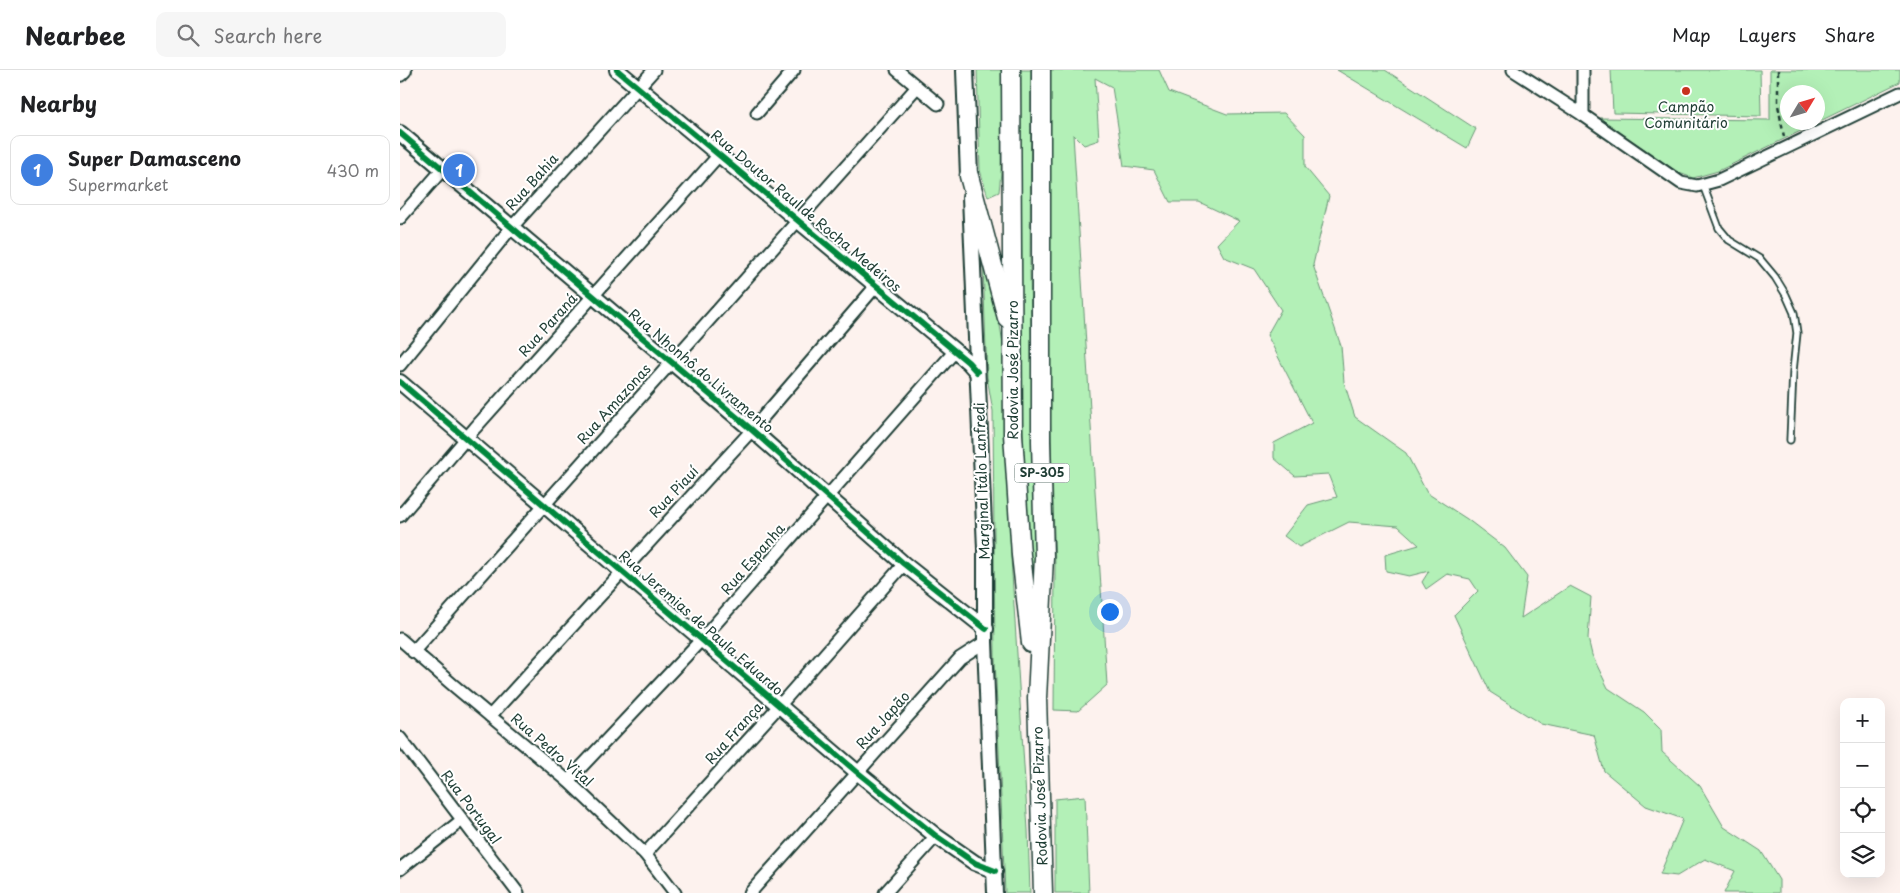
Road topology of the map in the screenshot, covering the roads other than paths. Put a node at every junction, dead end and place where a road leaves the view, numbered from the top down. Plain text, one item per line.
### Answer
1 (404, 70) edge
2 (617, 70) edge
3 (654, 70) edge
4 (794, 70) edge
5 (898, 70) edge
6 (965, 70) edge
7 (1011, 70) edge
8 (1041, 70) edge
9 (1513, 70) edge
10 (1583, 70) edge
11 (400, 74) edge
12 (917, 87) junction
13 (638, 88) junction
14 (1900, 93) edge
15 (938, 104) dead end
16 (757, 113) dead end
17 (1583, 115) junction
18 (400, 133) edge
19 (719, 155) junction
20 (443, 169) junction
21 (969, 176) junction
22 (1703, 185) junction
23 (400, 218) edge
24 (798, 220) junction
25 (511, 228) junction
26 (876, 286) junction
27 (593, 297) junction
28 (1013, 344) junction
29 (955, 351) junction
30 (671, 362) junction
31 (400, 365) edge
32 (977, 372) junction
33 (400, 382) edge
34 (752, 430) junction
35 (467, 438) junction
36 (1790, 440) dead end
37 (828, 496) junction
38 (544, 504) junction
39 (400, 516) edge
40 (904, 564) junction
41 (622, 571) junction
42 (985, 635) junction
43 (400, 639) edge
44 (702, 639) junction
45 (413, 652) junction
46 (1037, 698) junction
47 (779, 706) junction
48 (490, 716) junction
49 (400, 738) edge
50 (857, 772) junction
51 (568, 781) junction
52 (462, 820) junction
53 (936, 836) junction
54 (645, 854) junction
55 (400, 868) edge
56 (995, 871) junction
57 (518, 893) edge
58 (674, 893) edge
59 (750, 893) edge
60 (884, 893) edge
61 (995, 893) edge
62 (1043, 893) edge

1 - 11 street
2 - 13 street, Rua Doutor Raul de Rocha Medeiros
3 - 13 street, Rua Bahia
4 - 16 street
5 - 12 street
6 - 21 main road, Marginal Itálo Lanfredi
7 - 28 main road, Rodovia José Pizarro / SP-305
8 - 46 main road, Rodovia José Pizarro / SP-305
9 - 17 street
10 - 17 street
12 - 15 street
12 - 24 street, Rua Amazonas
13 - 19 street, Rua Doutor Raul de Rocha Medeiros
13 - 25 street, Rua Bahia
14 - 22 street
17 - 22 street
18 - 20 street, Rua Nhonhô do Livramento
19 - 24 street, Rua Doutor Raul de Rocha Medeiros
19 - 27 street, Rua Paraná
20 - 23 street
20 - 25 street, Rua Nhonhô do Livramento
21 - 28 main road
21 - 32 street, Marginal Itálo Lanfredi
22 - 36 lane
24 - 26 street, Rua Doutor Raul de Rocha Medeiros
24 - 30 street, Rua Amazonas
25 - 27 street, Rua Nhonhô do Livramento
25 - 31 street, Rua Bahia
26 - 29 street, Rua Doutor Raul de Rocha Medeiros
26 - 34 street, Rua Piauí
27 - 30 street, Rua Nhonhô do Livramento
27 - 35 street, Rua Paraná
28 - 46 main road, Rodovia José Pizarro / SP-305
29 - 32 street, Rua Doutor Raul de Rocha Medeiros
29 - 37 street, Rua Espanha
30 - 34 street, Rua Nhonhô do Livramento
30 - 38 street, Rua Amazonas
32 - 42 street, Marginal Itálo Lanfredi
33 - 35 street, Rua Jeremias de Paula Eduardo
34 - 37 street, Rua Nhonhô do Livramento
34 - 41 street, Rua Piauí
35 - 38 street, Rua Jeremias de Paula Eduardo
35 - 39 street, Rua Paraná
37 - 40 street, Rua Nhonhô do Livramento
37 - 44 street, Rua Espanha
38 - 41 street, Rua Jeremias de Paula Eduardo
38 - 45 street, Rua Amazonas
40 - 42 street, Rua Nhonhô do Livramento
40 - 47 street, Rua França
41 - 44 street, Rua Jeremias de Paula Eduardo
41 - 48 street, Rua Piauí
42 - 50 street, Rua Japão
42 - 56 street, Marginal Itálo Lanfredi
43 - 45 street, Rua Pedro Vital
44 - 47 street, Rua Jeremias de Paula Eduardo
44 - 51 street, Rua Espanha
45 - 48 street, Rua Pedro Vital
46 - 62 main road, Rodovia José Pizarro / SP-305
47 - 50 street, Rua Jeremias de Paula Eduardo
47 - 54 street, Rua França
48 - 51 street, Rua Pedro Vital
49 - 52 street, Rua Portugal
50 - 53 street, Rua Jeremias de Paula Eduardo
50 - 59 street, Rua Japão
51 - 54 street, Rua Pedro Vital
52 - 55 street
52 - 57 street, Rua Portugal
53 - 56 street, Rua Jeremias de Paula Eduardo
53 - 60 street
54 - 58 street, Rua Pedro Vital
56 - 61 street, Marginal Itálo Lanfredi

